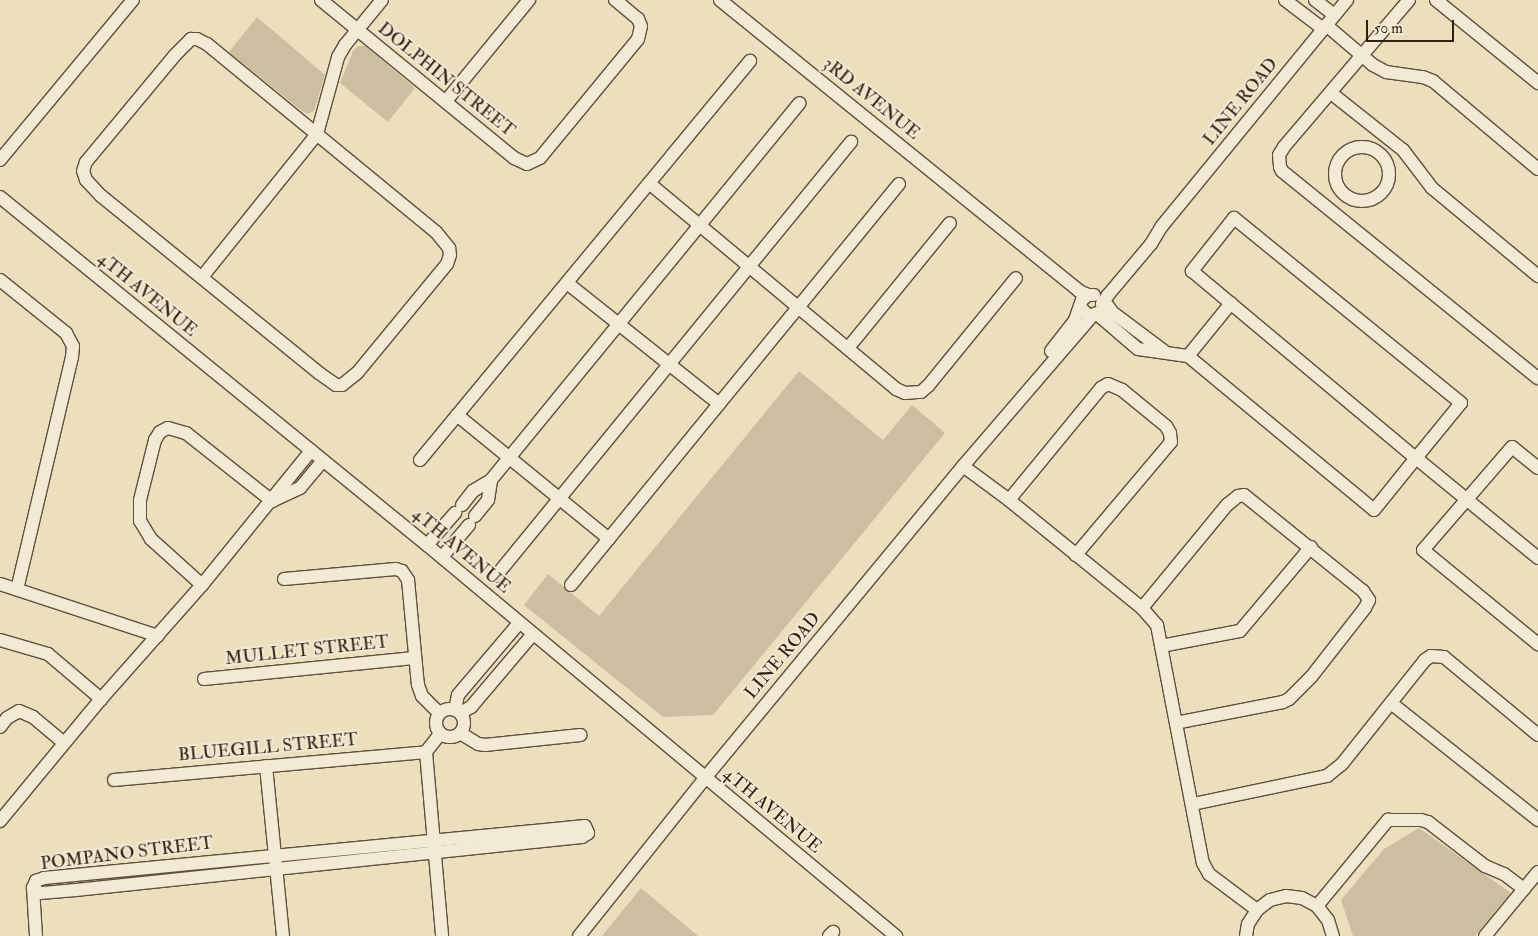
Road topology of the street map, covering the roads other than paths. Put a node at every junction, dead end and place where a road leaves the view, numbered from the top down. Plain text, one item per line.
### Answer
1 (134, 0) edge
2 (321, 0) edge
3 (382, 0) edge
4 (528, 0) edge
5 (615, 0) edge
6 (720, 0) edge
7 (1285, 0) edge
8 (1315, 0) edge
9 (1347, 0) edge
10 (1409, 0) edge
11 (1436, 0) edge
12 (1328, 23) junction
13 (358, 30) junction
14 (1363, 55) junction
15 (750, 61) dead end
16 (1538, 83) edge
17 (1331, 93) junction
18 (446, 101) junction
19 (800, 103) dead end
20 (317, 134) junction
21 (1388, 138) junction
22 (851, 142) dead end
23 (1376, 151) junction
24 (0, 160) edge
25 (1538, 169) edge
26 (649, 183) junction
27 (899, 184) dead end
28 (1346, 196) junction
29 (0, 198) edge
30 (1331, 211) junction
31 (950, 223) dead end
32 (700, 225) junction
33 (1162, 226) junction
34 (750, 267) junction
35 (1538, 276) edge
36 (202, 277) junction
37 (1016, 278) dead end
38 (0, 280) edge
39 (567, 282) junction
40 (1085, 300) junction
41 (1231, 303) junction
42 (798, 307) junction
43 (1102, 308) junction
44 (618, 324) junction
45 (848, 348) junction
46 (1188, 356) junction
47 (669, 364) junction
48 (1538, 378) edge
49 (1018, 400) junction
50 (719, 404) junction
51 (457, 415) junction
52 (311, 451) junction
53 (509, 458) junction
54 (1416, 458) junction
55 (420, 460) dead end
56 (323, 461) junction
57 (963, 466) junction
58 (1538, 468) edge
59 (492, 480) junction
60 (559, 499) junction
61 (1467, 499) junction
62 (1009, 500) junction
63 (272, 501) junction
64 (609, 539) junction
65 (427, 545) junction
66 (1310, 547) junction
67 (1076, 555) junction
68 (442, 557) junction
69 (1538, 558) edge
70 (496, 576) dead end
71 (284, 579) dead end
72 (0, 584) edge
73 (571, 584) dead end
74 (202, 585) junction
75 (17, 589) junction
76 (1142, 608) junction
77 (519, 623) junction
78 (532, 635) junction
79 (158, 636) junction
80 (0, 640) edge
81 (1538, 644) edge
82 (1161, 646) junction
83 (414, 658) junction
84 (204, 679) dead end
85 (101, 699) junction
86 (1391, 703) junction
87 (457, 711) junction
88 (439, 713) junction
89 (1176, 723) junction
90 (0, 727) edge
91 (460, 733) junction
92 (440, 734) junction
93 (580, 735) dead end
94 (1538, 735) edge
95 (64, 744) junction
96 (426, 752) junction
97 (266, 766) junction
98 (705, 778) junction
99 (114, 780) dead end
100 (1193, 804) junction
101 (1538, 820) edge
102 (0, 821) edge
103 (555, 835) dead end
104 (434, 847) junction
105 (275, 862) junction
106 (224, 867) junction
107 (151, 868) junction
108 (1538, 872) edge
109 (75, 876) junction
110 (151, 882) junction
111 (33, 888) junction
112 (1524, 889) junction
113 (76, 890) junction
114 (1317, 906) junction
115 (1257, 910) junction
116 (36, 936) edge
117 (283, 936) edge
118 (442, 936) edge
119 (579, 936) edge
120 (896, 936) edge
121 (1246, 936) edge
122 (1332, 936) edge
123 (1485, 936) edge

1 - 24 street
2 - 13 street, DOLPHIN STREET
3 - 13 street
4 - 18 street
5 - 18 street, DOLPHIN STREET
6 - 40 street, 3RD AVENUE
7 - 12 street
8 - 12 street
9 - 12 street, LINE ROAD
10 - 14 street
11 - 16 street
12 - 14 street
12 - 33 street, LINE ROAD
13 - 18 street, DOLPHIN STREET
13 - 20 street
14 - 17 street
14 - 25 street
15 - 26 street
17 - 21 street
17 - 30 street
19 - 32 street
20 - 36 street
20 - 36 street
20 - 36 street
21 - 23 street
21 - 35 street
22 - 34 street
23 - 28 street
23 - 28 street
26 - 32 street
26 - 39 street
27 - 42 street
28 - 30 street
29 - 52 street, 4TH AVENUE
30 - 48 street
31 - 45 street
32 - 34 street
32 - 44 street
33 - 40 street, LINE ROAD
33 - 43 street, LINE ROAD
34 - 42 street
34 - 47 street
37 - 45 street
38 - 75 street
39 - 44 street
39 - 51 street
40 - 43 street
40 - 43 street
40 - 49 street, LINE ROAD
41 - 46 street
41 - 54 street
41 - 54 street
42 - 45 street
42 - 50 street
43 - 46 street
43 - 49 street, LINE ROAD
44 - 47 street
44 - 53 street
46 - 54 street
47 - 50 street
47 - 60 street
49 - 57 street, LINE ROAD
50 - 64 street
51 - 53 street
51 - 55 street
52 - 56 street, 4TH AVENUE
52 - 63 street
53 - 59 street
53 - 60 street
54 - 61 street
56 - 63 street
56 - 65 street, 4TH AVENUE
57 - 62 street
57 - 98 street, LINE ROAD
58 - 61 street
59 - 65 street
59 - 68 street
60 - 64 street
60 - 70 street
61 - 69 street
61 - 81 street
62 - 67 street
62 - 67 street
63 - 74 street
63 - 74 street
64 - 73 street
65 - 68 street, 4TH AVENUE
66 - 76 street
66 - 82 street
66 - 89 street
67 - 76 street
68 - 77 street, 4TH AVENUE
71 - 83 street
72 - 75 street
74 - 79 street
75 - 79 street
76 - 82 street
77 - 78 street, 4TH AVENUE
77 - 87 street
78 - 87 street
78 - 98 street, 4TH AVENUE
79 - 85 street
80 - 85 street
82 - 89 street
83 - 84 street, MULLET STREET
83 - 88 street
85 - 95 street
86 - 94 street
86 - 100 street
86 - 101 street
87 - 88 street
87 - 91 street
88 - 92 street
89 - 100 street
90 - 95 street
91 - 92 street
91 - 93 street
92 - 96 street
95 - 102 street
96 - 97 street, BLUEGILL STREET
96 - 104 street
97 - 99 street, BLUEGILL STREET
97 - 105 street
98 - 119 street, LINE ROAD
98 - 120 street, 4TH AVENUE
100 - 115 street
103 - 104 street, POMPANO STREET
104 - 105 street, POMPANO STREET
104 - 118 street
105 - 106 street, POMPANO STREET
105 - 117 street
106 - 107 street, POMPANO STREET
106 - 110 street, POMPANO STREET
107 - 109 street, POMPANO STREET
107 - 110 street
108 - 112 street
109 - 111 street, POMPANO STREET
109 - 113 street
110 - 113 street, POMPANO STREET
111 - 113 street, POMPANO STREET
111 - 116 street
112 - 114 street
112 - 123 street
114 - 115 street
114 - 122 street
115 - 121 street

